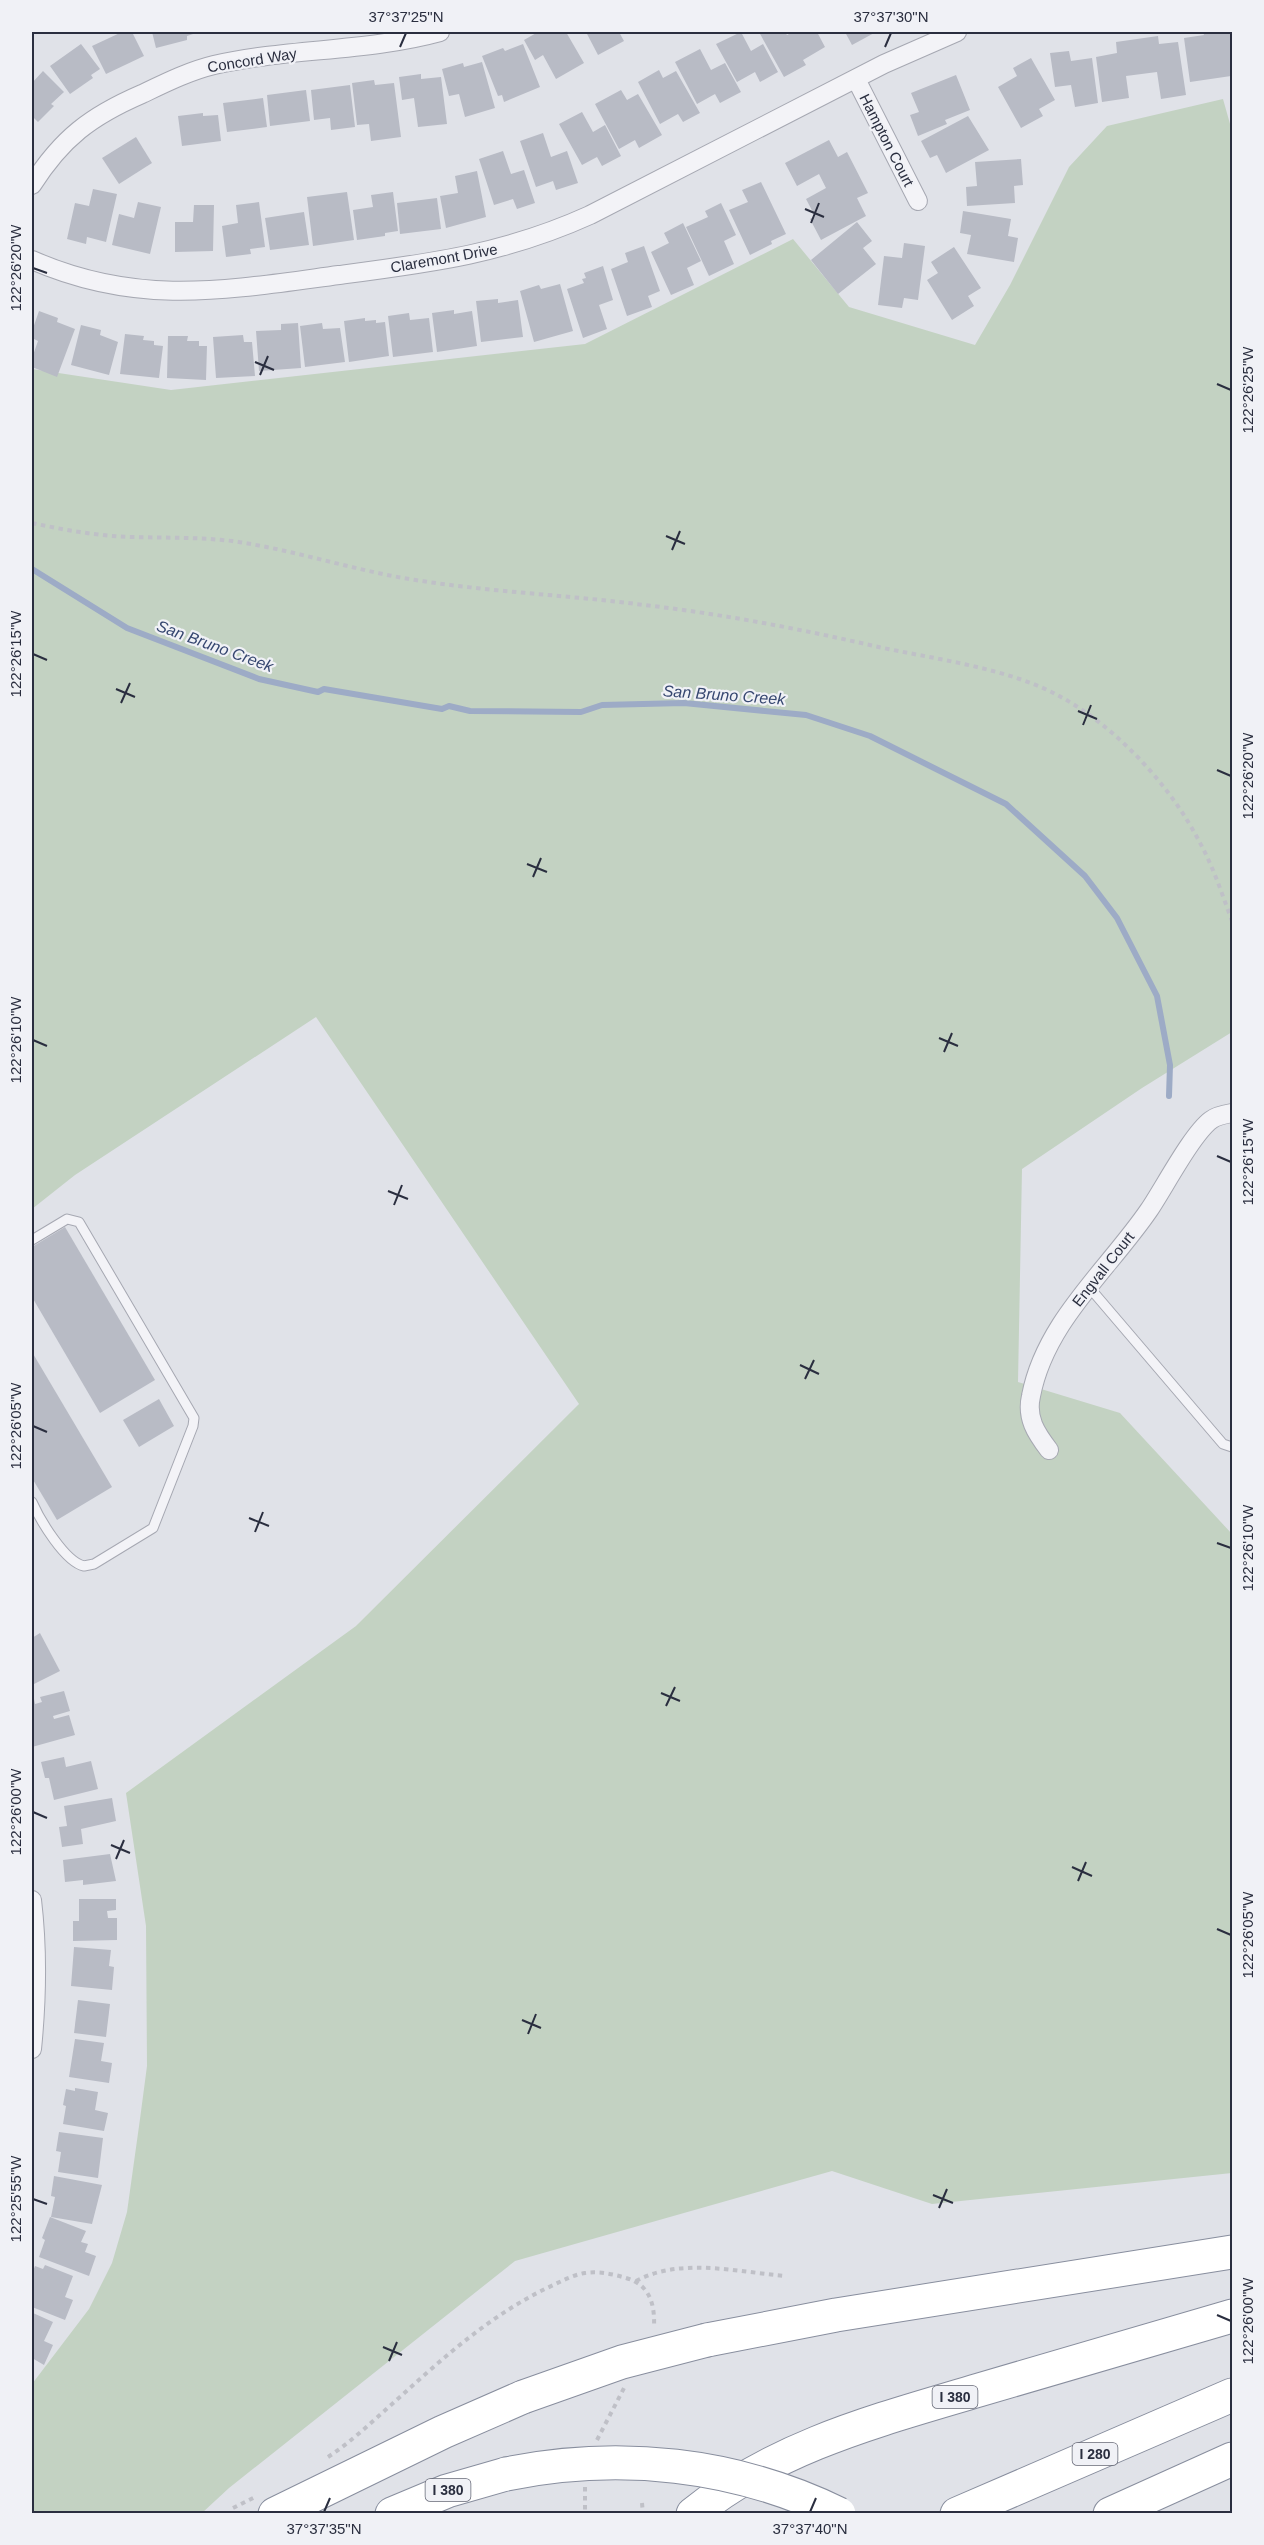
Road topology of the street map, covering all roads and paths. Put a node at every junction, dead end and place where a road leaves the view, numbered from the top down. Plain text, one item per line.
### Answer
1 (440, 32) edge
2 (951, 32) edge
3 (856, 79) junction
4 (32, 185) edge
5 (918, 201) dead end
6 (32, 260) edge
7 (32, 523) edge
8 (1233, 921) edge
9 (1233, 1113) edge
10 (32, 1240) edge
11 (1089, 1287) junction
12 (1233, 1447) edge
13 (1049, 1450) dead end
14 (32, 1502) edge
15 (32, 1900) edge
16 (32, 2049) edge
17 (1233, 2240) edge
18 (1233, 2252) edge
19 (786, 2276) dead end
20 (636, 2281) dead end
21 (1020, 2287) junction
22 (1233, 2316) edge
23 (1233, 2395) edge
24 (1233, 2459) edge
25 (642, 2503) dead end
26 (275, 2514) edge
27 (392, 2514) edge
28 (643, 2514) edge
29 (693, 2514) edge
30 (839, 2514) edge
31 (957, 2514) edge
32 (1110, 2514) edge

1 - 4 street, Concord Way
2 - 3 street, Claremont Drive
3 - 5 street, Hampton Court
3 - 6 street, Claremont Drive
7 - 8 path
9 - 11 street, Engvall Court
10 - 14 lane
11 - 12 lane
11 - 13 street, Engvall Court
15 - 16 street
17 - 21 highway
18 - 21 highway
19 - 20 path
21 - 26 highway, bridge
22 - 29 highway, I 380
23 - 31 highway, I 280
24 - 32 highway
25 - 28 path
27 - 30 highway, I 380, bridge

